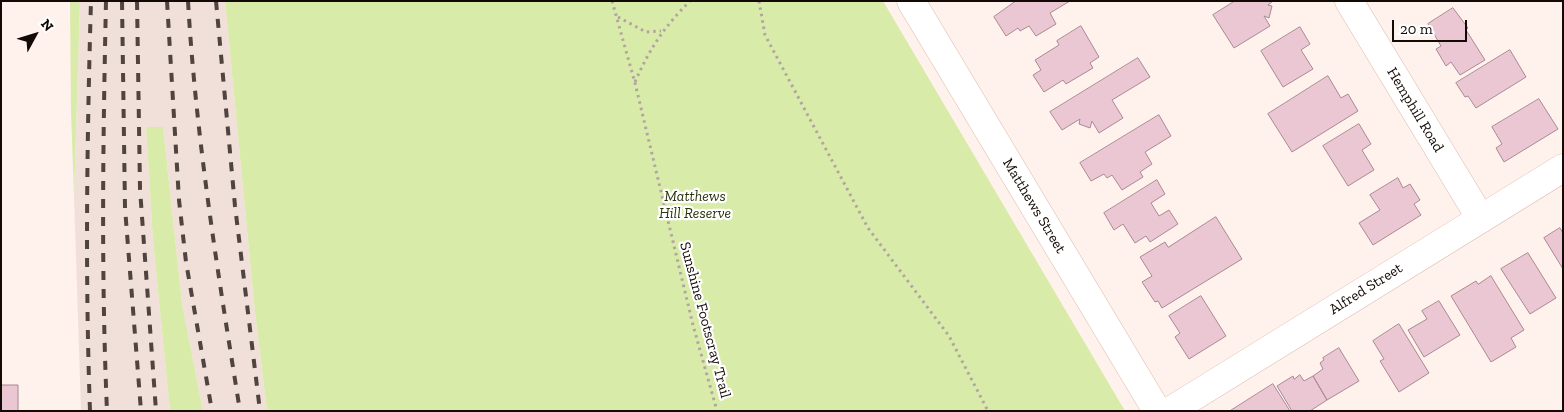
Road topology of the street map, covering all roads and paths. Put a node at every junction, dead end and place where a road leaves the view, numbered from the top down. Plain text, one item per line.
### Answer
1 (612, 1) edge
2 (690, 1) edge
3 (760, 1) edge
4 (911, 1) edge
5 (1348, 1) edge
6 (617, 16) junction
7 (661, 31) junction
8 (635, 83) junction
9 (1563, 168) edge
10 (1481, 219) junction
11 (717, 411) edge
12 (988, 411) edge
13 (1157, 411) edge
14 (1170, 411) edge

1 - 6 path, Sunshine Footscray Trail
2 - 7 path
3 - 12 path
4 - 13 street, Matthews Street
5 - 10 street, Hemphill Road
6 - 7 path
6 - 8 path, Sunshine Footscray Trail
7 - 8 path
8 - 11 path, Sunshine Footscray Trail
9 - 10 street, Alfred Street
10 - 14 street, Alfred Street

